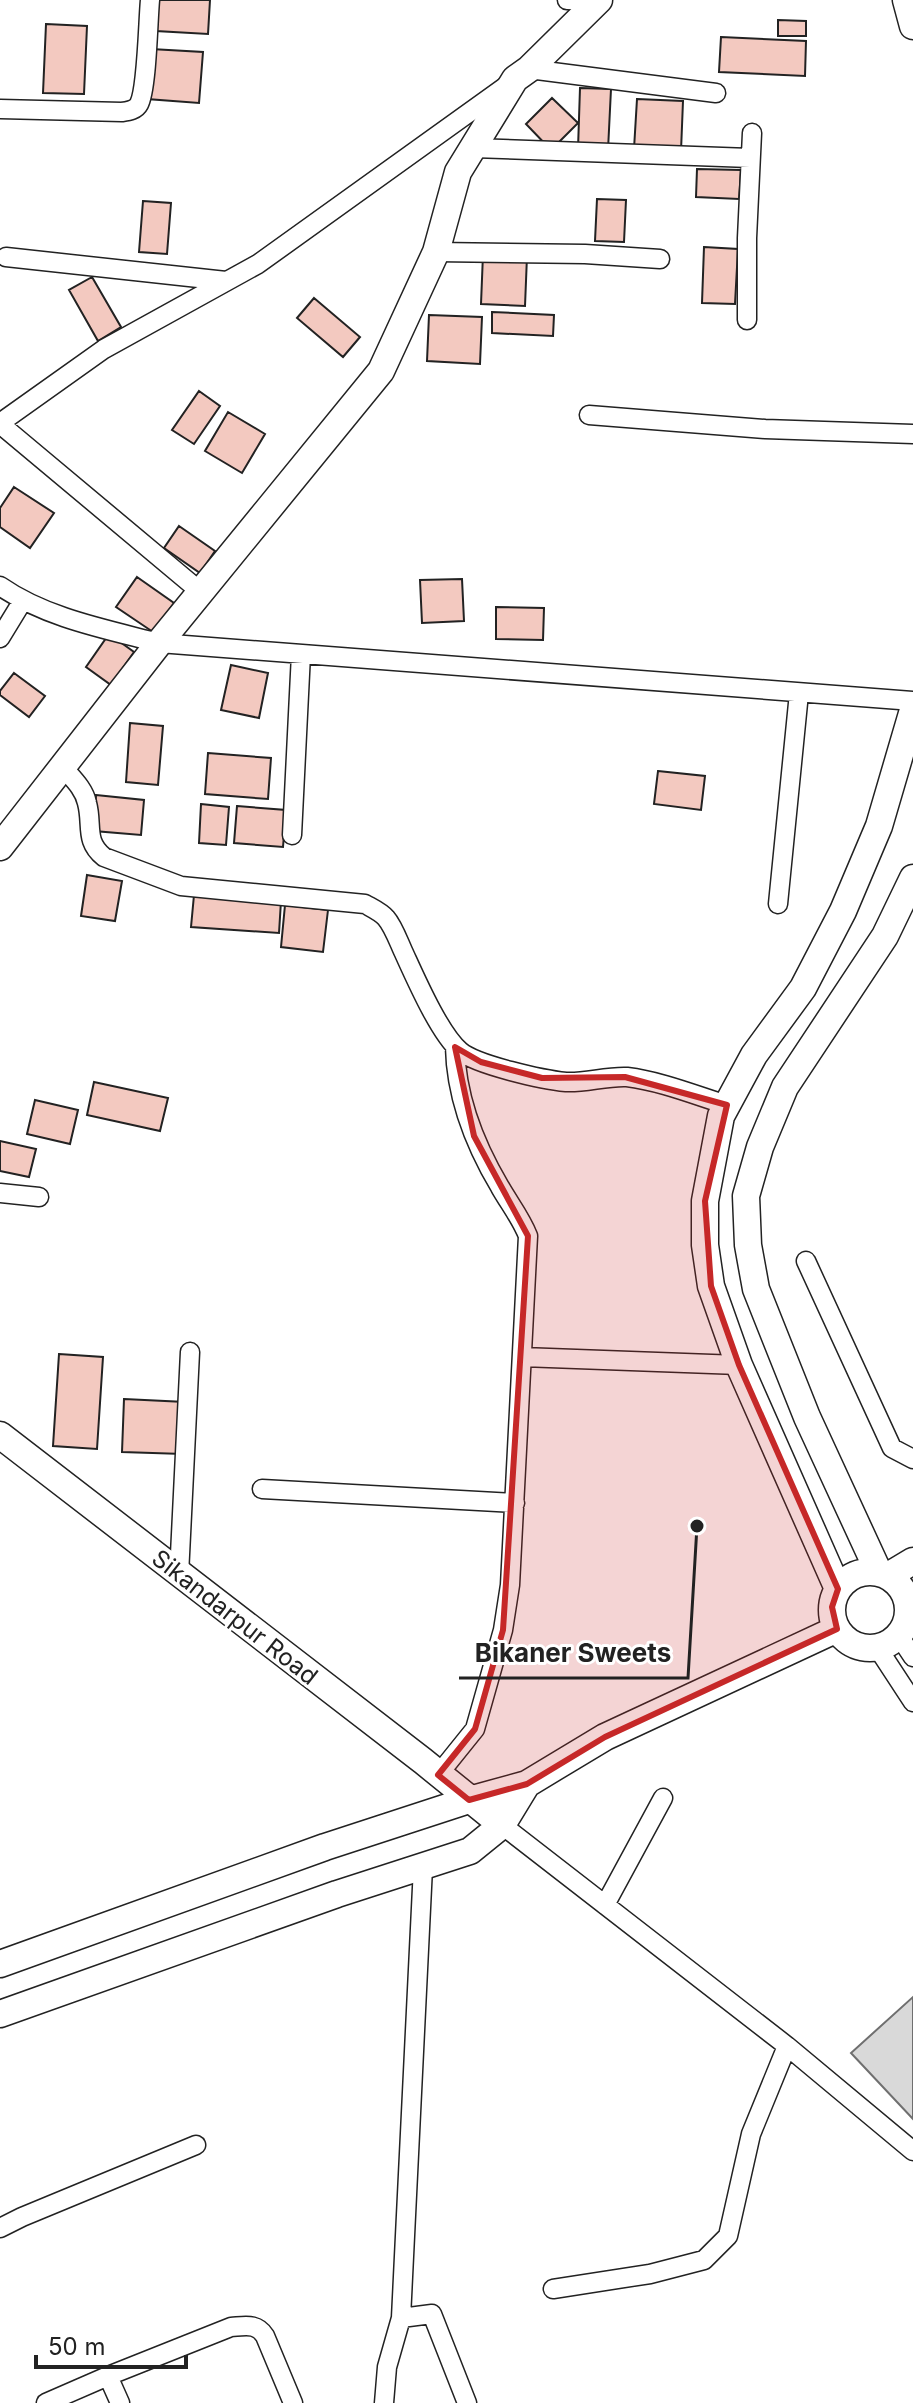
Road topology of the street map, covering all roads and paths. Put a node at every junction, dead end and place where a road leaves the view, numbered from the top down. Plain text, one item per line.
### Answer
1 (150, 0) edge
2 (567, 0) edge
3 (906, 0) edge
4 (598, 1) edge
5 (913, 26) edge
6 (522, 74) junction
7 (716, 93) dead end
8 (0, 109) edge
9 (752, 133) dead end
10 (473, 148) junction
11 (750, 158) junction
12 (436, 252) junction
13 (6, 257) dead end
14 (660, 259) dead end
15 (227, 281) junction
16 (747, 320) dead end
17 (589, 415) dead end
18 (0, 424) edge
19 (913, 434) edge
20 (0, 586) edge
21 (202, 593) junction
22 (22, 602) junction
23 (0, 638) edge
24 (159, 643) junction
25 (301, 654) junction
26 (799, 693) junction
27 (913, 701) edge
28 (913, 710) edge
29 (62, 766) junction
30 (292, 835) dead end
31 (0, 847) edge
32 (913, 878) edge
33 (778, 904) dead end
34 (455, 1047) junction
35 (727, 1105) junction
36 (0, 1193) edge
37 (39, 1197) dead end
38 (806, 1261) dead end
39 (190, 1352) dead end
40 (522, 1357) junction
41 (739, 1365) junction
42 (0, 1435) edge
43 (913, 1459) edge
44 (262, 1489) dead end
45 (515, 1503) junction
46 (913, 1561) edge
47 (884, 1574) junction
48 (179, 1575) junction
49 (838, 1589) junction
50 (911, 1609) edge
51 (837, 1629) junction
52 (896, 1647) edge
53 (913, 1702) edge
54 (438, 1775) junction
55 (527, 1784) junction
56 (663, 1798) dead end
57 (469, 1800) junction
58 (502, 1825) junction
59 (423, 1867) junction
60 (605, 1905) junction
61 (0, 1964) edge
62 (0, 2014) edge
63 (787, 2046) junction
64 (196, 2145) dead end
65 (913, 2151) edge
66 (0, 2228) edge
67 (553, 2289) dead end
68 (401, 2318) junction
69 (108, 2376) junction
70 (46, 2403) edge
71 (120, 2403) edge
72 (293, 2403) edge
73 (384, 2403) edge
74 (467, 2403) edge

1 - 8 street
2 - 4 street
3 - 5 street
4 - 6 street
6 - 7 street
6 - 10 street
6 - 15 street
9 - 11 street
10 - 11 street
10 - 12 street
11 - 16 street
12 - 14 street
12 - 21 street
13 - 15 street
15 - 18 street
17 - 19 street
18 - 21 street
20 - 22 street
21 - 24 street
22 - 23 street
22 - 24 street
24 - 25 street
24 - 29 street
25 - 26 street
25 - 30 street
26 - 27 street
26 - 33 street
28 - 35 street
29 - 31 street
29 - 34 street
32 - 47 street
34 - 35 street
34 - 40 street
35 - 41 street
36 - 37 street
38 - 43 street
39 - 48 street
40 - 41 street
40 - 45 street
41 - 49 street
42 - 48 street, Sikandarpur Road
44 - 45 street
45 - 54 street
46 - 47 street
47 - 49 street
47 - 50 street
48 - 54 street, Sikandarpur Road
49 - 51 street
50 - 52 street
51 - 52 street
51 - 55 street
52 - 53 street
54 - 57 street, Sikandarpur Road
55 - 57 street
55 - 58 street
56 - 60 street
57 - 58 street, Sikandarpur Road
57 - 61 street
58 - 59 street
58 - 60 street
59 - 62 street
59 - 68 street
60 - 63 street
63 - 65 street
63 - 67 street
64 - 66 street
68 - 73 street
68 - 74 street
69 - 70 street
69 - 71 street
69 - 72 street

